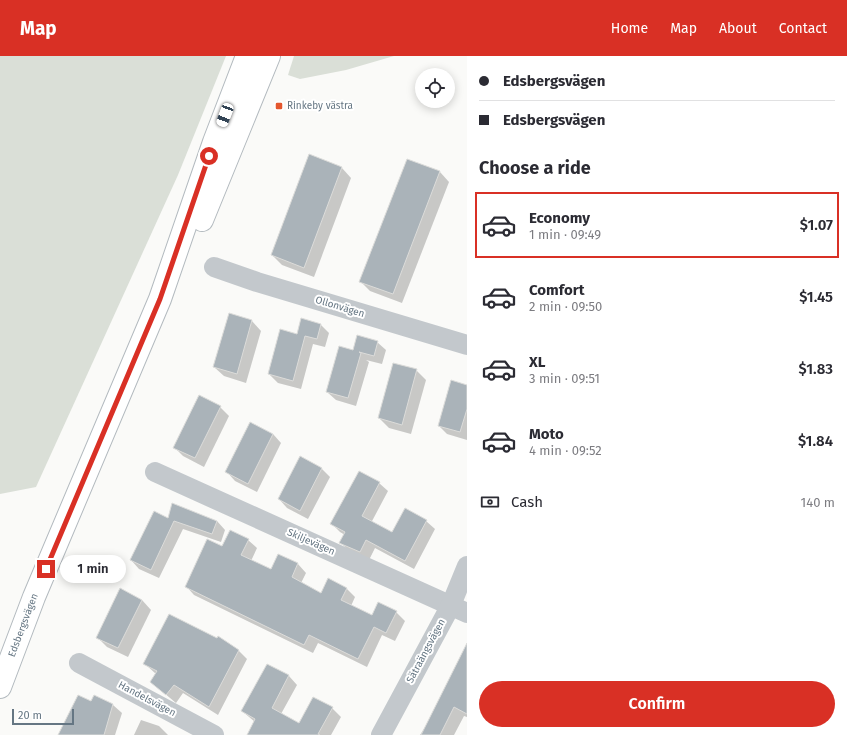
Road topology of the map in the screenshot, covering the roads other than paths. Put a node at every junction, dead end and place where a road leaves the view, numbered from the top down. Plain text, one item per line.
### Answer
1 (247, 56) edge
2 (269, 56) edge
3 (214, 267) dead end
4 (160, 299) junction
5 (467, 345) edge
6 (155, 472) dead end
7 (467, 566) edge
8 (459, 609) edge
9 (79, 663) dead end
10 (0, 687) edge
11 (214, 735) edge
12 (381, 735) edge

1 - 4 main road, Edsbergsvägen
2 - 4 main road, Edsbergsvägen
3 - 5 street, Ollonvägen
4 - 10 main road, Edsbergsvägen
6 - 8 street, Skiljevägen
7 - 8 street, Sätraängsvägen
8 - 12 street, Sätraängsvägen
9 - 11 street, Handelsvägen

